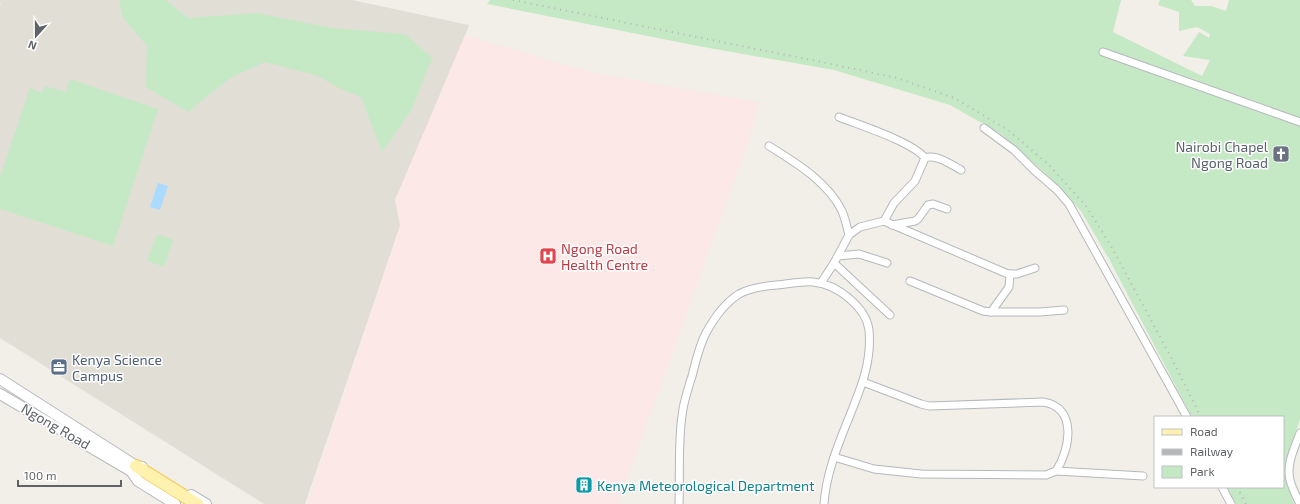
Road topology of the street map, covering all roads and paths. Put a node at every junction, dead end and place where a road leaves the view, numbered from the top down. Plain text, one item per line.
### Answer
1 (1103, 52) dead end
2 (839, 117) dead end
3 (1300, 122) edge
4 (984, 128) dead end
5 (769, 146) dead end
6 (925, 158) junction
7 (961, 170) dead end
8 (947, 209) dead end
9 (884, 221) junction
10 (892, 225) junction
11 (849, 234) junction
12 (836, 259) junction
13 (887, 263) dead end
14 (1035, 268) dead end
15 (1010, 274) junction
16 (910, 281) dead end
17 (821, 283) junction
18 (1064, 310) dead end
19 (991, 312) junction
20 (890, 315) dead end
21 (0, 379) edge
22 (863, 382) junction
23 (0, 394) edge
24 (1186, 416) edge
25 (1300, 433) edge
26 (834, 457) junction
27 (134, 469) junction
28 (1056, 471) junction
29 (1143, 476) dead end
30 (1223, 488) edge
31 (175, 504) edge
32 (184, 504) edge
33 (197, 504) edge
34 (206, 504) edge
35 (680, 504) edge
36 (824, 504) edge
37 (1231, 504) edge
38 (1300, 504) edge

1 - 3 street
2 - 6 street
4 - 24 street
5 - 11 street
6 - 7 street
6 - 9 street
8 - 10 street
9 - 10 street
9 - 11 street
10 - 15 street
11 - 12 street
12 - 13 street
12 - 17 street
12 - 20 street
14 - 15 street
15 - 19 street
16 - 19 street
17 - 22 street
17 - 35 street
18 - 19 street
21 - 27 main road, Ngong Road
22 - 26 street
22 - 28 street
23 - 27 main road, Ngong Road
25 - 38 street
26 - 28 street
26 - 36 street
27 - 31 main road, Ngong Road
27 - 32 main road, Ngong Road
27 - 33 main road, Ngong Road
27 - 34 main road, Ngong Road
28 - 29 street
30 - 37 street

